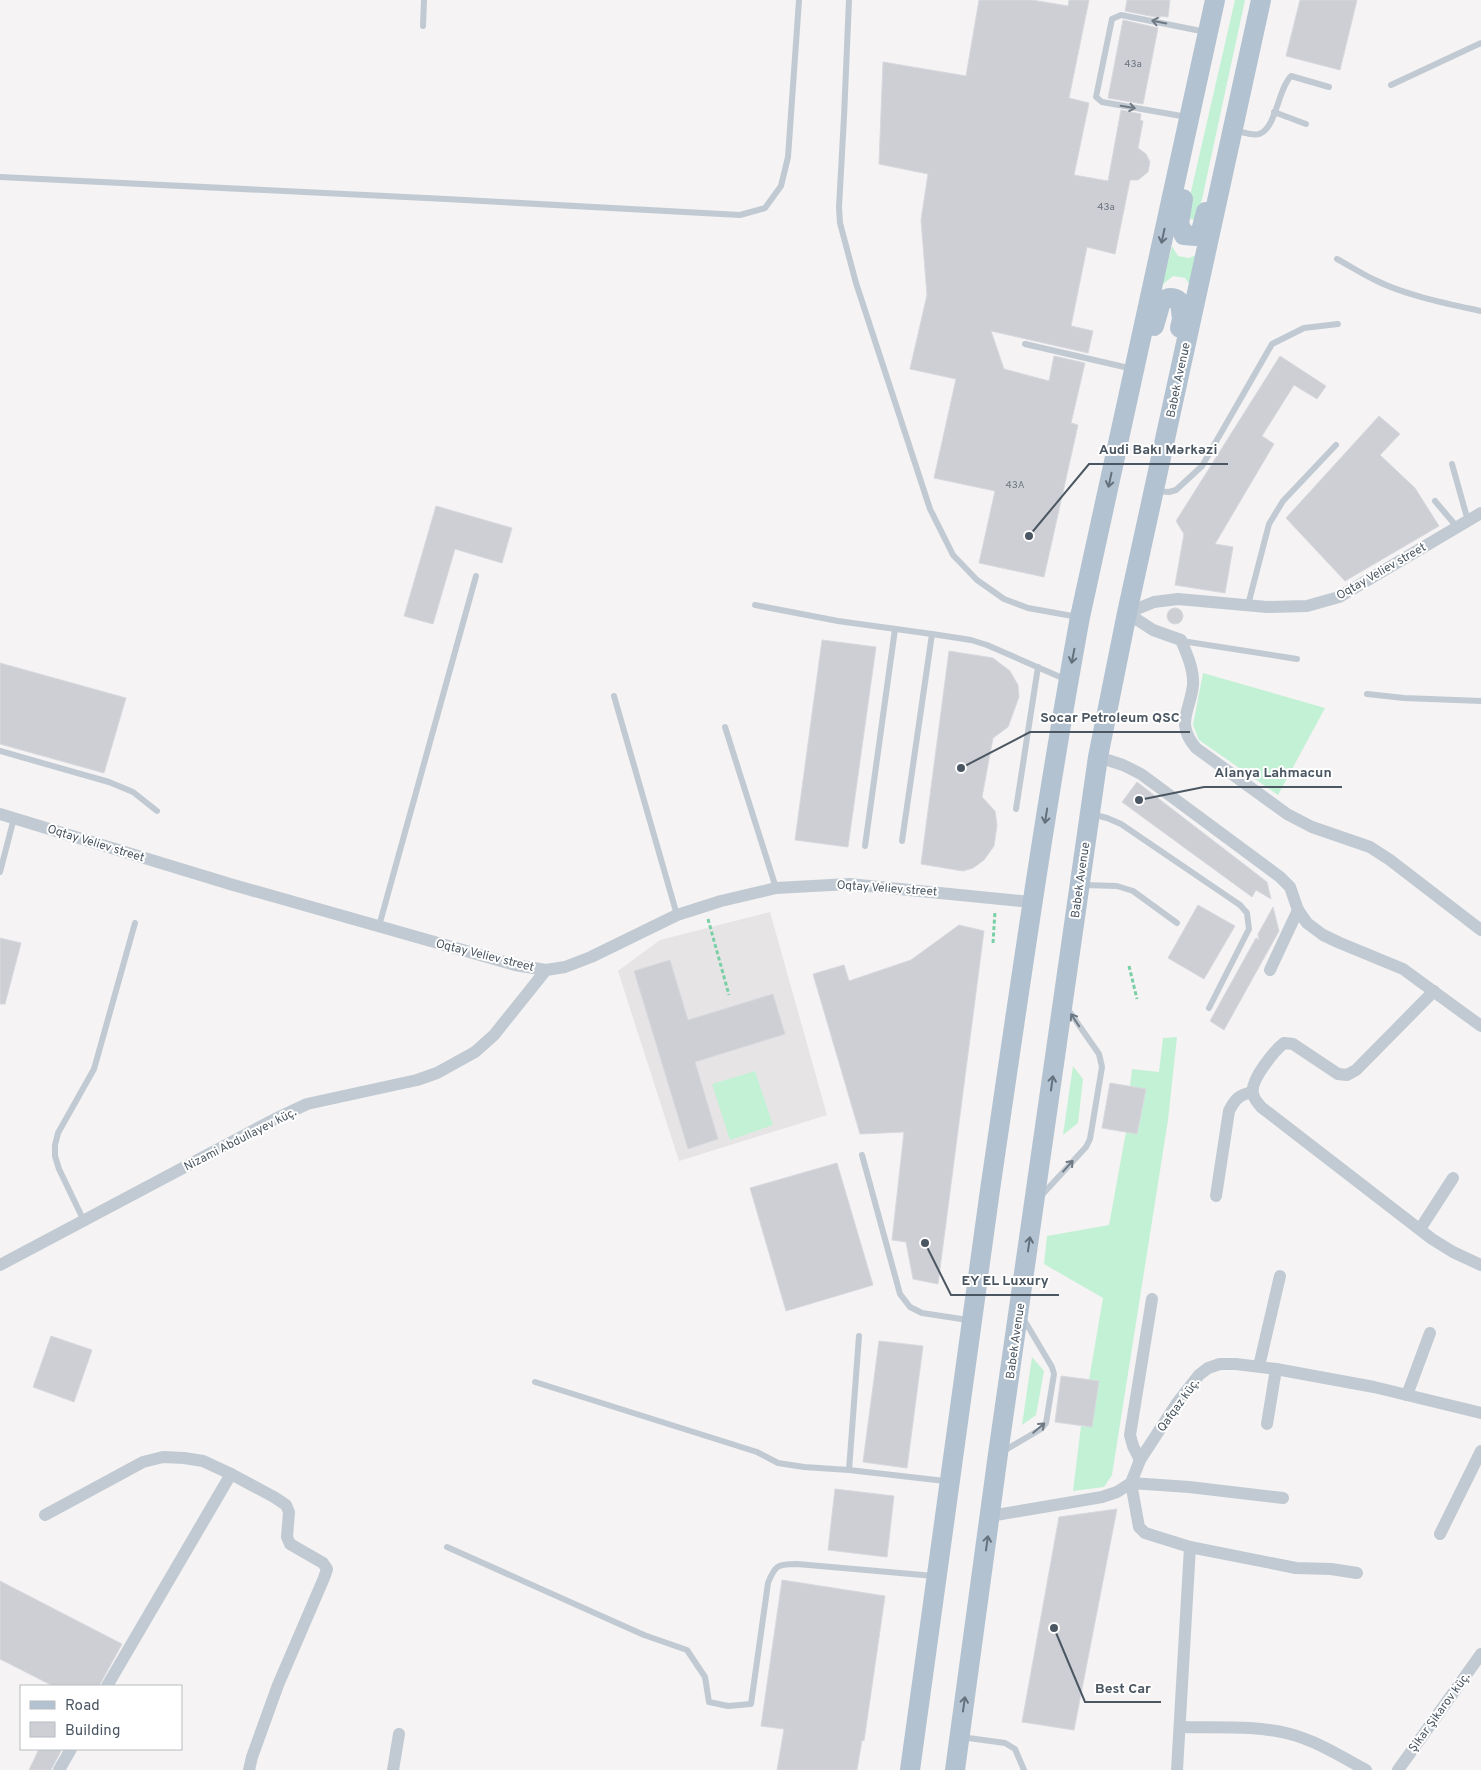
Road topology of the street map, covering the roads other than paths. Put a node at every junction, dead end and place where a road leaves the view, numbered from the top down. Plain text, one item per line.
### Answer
1 (424, 0) edge
2 (799, 0) edge
3 (848, 0) edge
4 (1215, 0) edge
5 (1229, 0) edge
6 (1261, 0) edge
7 (423, 26) dead end
8 (1255, 28) junction
9 (1207, 32) junction
10 (1481, 43) edge
11 (1391, 85) dead end
12 (1329, 87) dead end
13 (1274, 112) junction
14 (1189, 117) junction
15 (1306, 124) dead end
16 (1232, 131) junction
17 (0, 177) edge
18 (1337, 259) dead end
19 (1481, 311) edge
20 (1338, 324) dead end
21 (1025, 344) dead end
22 (1134, 369) junction
23 (1125, 412) junction
24 (1336, 445) dead end
25 (1452, 464) dead end
26 (1154, 490) junction
27 (1434, 501) dead end
28 (1481, 513) edge
29 (1462, 524) junction
30 (476, 576) dead end
31 (755, 605) dead end
32 (1248, 605) junction
33 (1127, 614) junction
34 (1080, 618) junction
35 (895, 629) junction
36 (932, 634) junction
37 (1181, 640) junction
38 (1297, 659) dead end
39 (1038, 667) junction
40 (1068, 680) junction
41 (1366, 694) dead end
42 (614, 696) dead end
43 (1481, 701) edge
44 (725, 727) dead end
45 (0, 752) edge
46 (1098, 757) junction
47 (1016, 809) dead end
48 (157, 811) dead end
49 (1090, 813) junction
50 (0, 814) edge
51 (14, 818) junction
52 (902, 841) dead end
53 (865, 846) dead end
54 (0, 872) edge
55 (1079, 885) junction
56 (776, 888) junction
57 (1032, 902) junction
58 (1298, 910) junction
59 (677, 915) junction
60 (135, 923) dead end
61 (1177, 923) dead end
62 (379, 926) junction
63 (1481, 930) edge
64 (546, 970) junction
65 (1270, 970) dead end
66 (1434, 991) junction
67 (1063, 1002) junction
68 (1208, 1008) dead end
69 (1481, 1026) edge
70 (1252, 1092) junction
71 (862, 1156) dead end
72 (1453, 1178) dead end
73 (1216, 1196) dead end
74 (1035, 1202) junction
75 (84, 1221) junction
76 (1420, 1229) junction
77 (0, 1265) edge
78 (1481, 1265) edge
79 (1280, 1276) dead end
80 (1152, 1299) dead end
81 (1020, 1312) junction
82 (972, 1320) junction
83 (1430, 1333) dead end
84 (859, 1336) dead end
85 (1259, 1366) junction
86 (1276, 1369) junction
87 (535, 1382) dead end
88 (1407, 1395) junction
89 (1481, 1412) edge
90 (1267, 1424) dead end
91 (1481, 1451) edge
92 (998, 1454) junction
93 (1140, 1460) junction
94 (849, 1470) junction
95 (231, 1474) junction
96 (949, 1481) junction
97 (1131, 1483) junction
98 (1282, 1498) dead end
99 (45, 1515) dead end
100 (990, 1516) junction
101 (1440, 1534) dead end
102 (447, 1547) dead end
103 (1190, 1547) junction
104 (1357, 1573) dead end
105 (935, 1576) junction
106 (1481, 1654) edge
107 (108, 1685) edge
108 (1180, 1727) junction
109 (399, 1734) dead end
110 (960, 1737) junction
111 (70, 1750) edge
112 (58, 1770) edge
113 (249, 1770) edge
114 (393, 1770) edge
115 (910, 1770) edge
116 (955, 1770) edge
117 (1024, 1770) edge
118 (1177, 1770) edge
119 (1366, 1770) edge
120 (1398, 1770) edge

1 - 7 lane
2 - 17 lane
3 - 34 lane
4 - 9 main road
5 - 8 main road
6 - 8 main road, Babek Avenue
8 - 16 main road, Babek Avenue
9 - 14 main road
9 -> 14 lane
10 - 11 lane
12 - 13 lane
13 - 15 lane
13 - 16 lane
14 -> 22 main road
16 - 26 main road, Babek Avenue
18 - 19 lane
20 - 26 lane
21 - 22 lane
22 - 23 main road
23 - 26 main road
23 -> 34 main road
24 - 32 lane
25 - 29 lane
26 - 33 main road, Babek Avenue
27 - 29 lane
28 - 29 street, Oqtay Veliev street
29 - 32 street, Oqtay Veliev street
30 - 62 lane
31 - 35 lane
32 - 33 street, Oqtay Veliev street
33 - 37 street
33 - 46 main road, Babek Avenue
34 -> 40 main road
35 - 36 lane
35 - 53 lane
36 - 39 lane
36 - 52 lane
37 - 38 lane
37 - 63 street
39 - 40 lane
39 - 47 lane
40 -> 57 main road
41 - 43 lane
42 - 59 lane
44 - 56 lane
45 - 48 lane
46 - 49 main road, Babek Avenue
46 - 58 street
49 - 55 main road, Babek Avenue
49 - 68 lane
50 - 51 street, Oqtay Veliev street
51 - 54 lane
51 - 62 street, Oqtay Veliev street
55 - 61 lane
55 - 67 main road, Babek Avenue
56 - 57 street, Oqtay Veliev street
56 - 59 street, Oqtay Veliev street
57 - 82 main road
58 - 65 street
58 - 66 street
59 - 64 street, Oqtay Veliev street
60 - 75 lane
62 - 64 street, Oqtay Veliev street
64 - 75 street, Nizami Abdullayev küç.
66 - 69 street
66 - 70 street
74 -> 67 main road, Babek Avenue
74 -> 67 lane
70 - 73 street
70 - 76 street
71 - 82 lane
72 - 76 street
81 -> 74 main road, Babek Avenue
75 - 77 street, Nizami Abdullayev küç.
76 - 78 street
79 - 85 street
80 - 93 street
81 - 92 main road, Babek Avenue
92 -> 81 lane
82 - 96 main road
83 - 88 street
84 - 94 lane
85 - 86 street, Qafqaz küç.
85 - 93 street, Qafqaz küç.
86 - 88 street, Qafqaz küç.
86 - 90 street
87 - 94 lane
88 - 89 street, Qafqaz küç.
91 - 101 street
92 - 100 main road, Babek Avenue
93 - 97 street, Qafqaz küç.
94 - 96 lane
95 - 99 street
95 - 107 street
95 - 113 street
96 - 105 main road
97 - 98 street
97 - 100 street
97 - 103 street
110 -> 100 main road, Babek Avenue
102 - 105 lane
103 - 104 street
103 - 108 street
105 - 115 main road
106 - 120 street, Şikar Şikarov küç.
108 - 118 street
108 - 119 street
109 - 114 street
110 - 116 main road, Babek Avenue
110 - 117 lane
111 - 112 street

